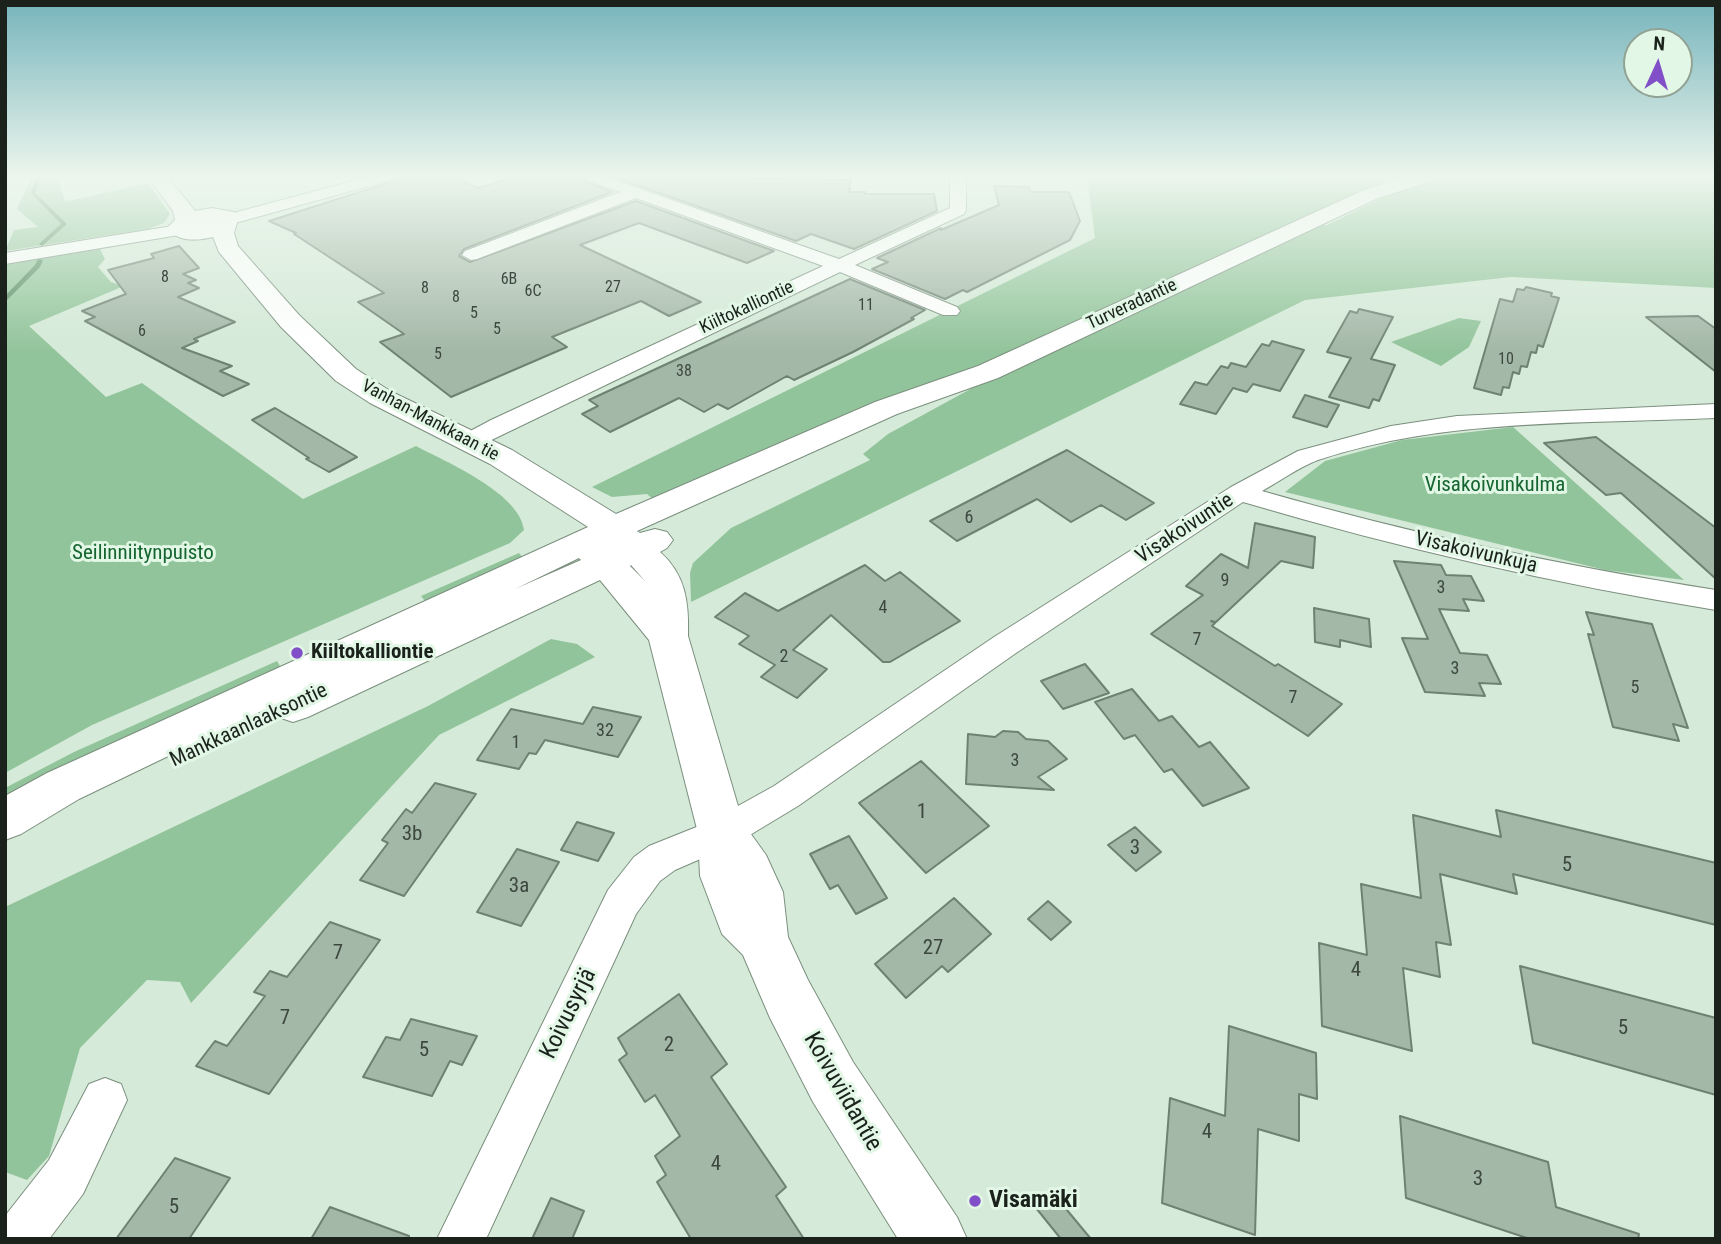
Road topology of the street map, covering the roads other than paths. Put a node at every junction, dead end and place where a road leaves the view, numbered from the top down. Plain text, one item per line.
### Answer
1 (146, 235) edge
2 (228, 235) edge
3 (523, 235) edge
4 (755, 235) edge
5 (906, 235) edge
6 (1284, 235) edge
7 (471, 255) dead end
8 (5, 260) edge
9 (841, 266) junction
10 (950, 311) dead end
11 (1716, 411) edge
12 (470, 441) junction
13 (1240, 493) junction
14 (609, 545) junction
15 (1716, 600) edge
16 (5, 820) edge
17 (5, 832) edge
18 (722, 833) junction
19 (105, 1100) dead end
20 (18, 1239) edge
21 (461, 1239) edge
22 (935, 1239) edge

1 - 8 street
2 - 12 main road, Vanhan-Mankkaan tie
3 - 7 street
4 - 9 street
5 - 9 street, Kiiltokalliontie
6 - 14 main road, Turveradantie
9 - 10 street
9 - 12 street, Kiiltokalliontie
11 - 13 street, Visakoivuntie
12 - 14 main road, Vanhan-Mankkaan tie
13 - 15 street, Visakoivunkuja
13 - 18 street, Visakoivuntie
14 - 16 main road, Mankkaanlaaksontie
14 - 17 main road, Mankkaanlaaksontie
14 - 18 main road, Koivuviidantie
18 - 21 street, Koivusyrjä
18 - 22 main road, Koivuviidantie
19 - 20 street

